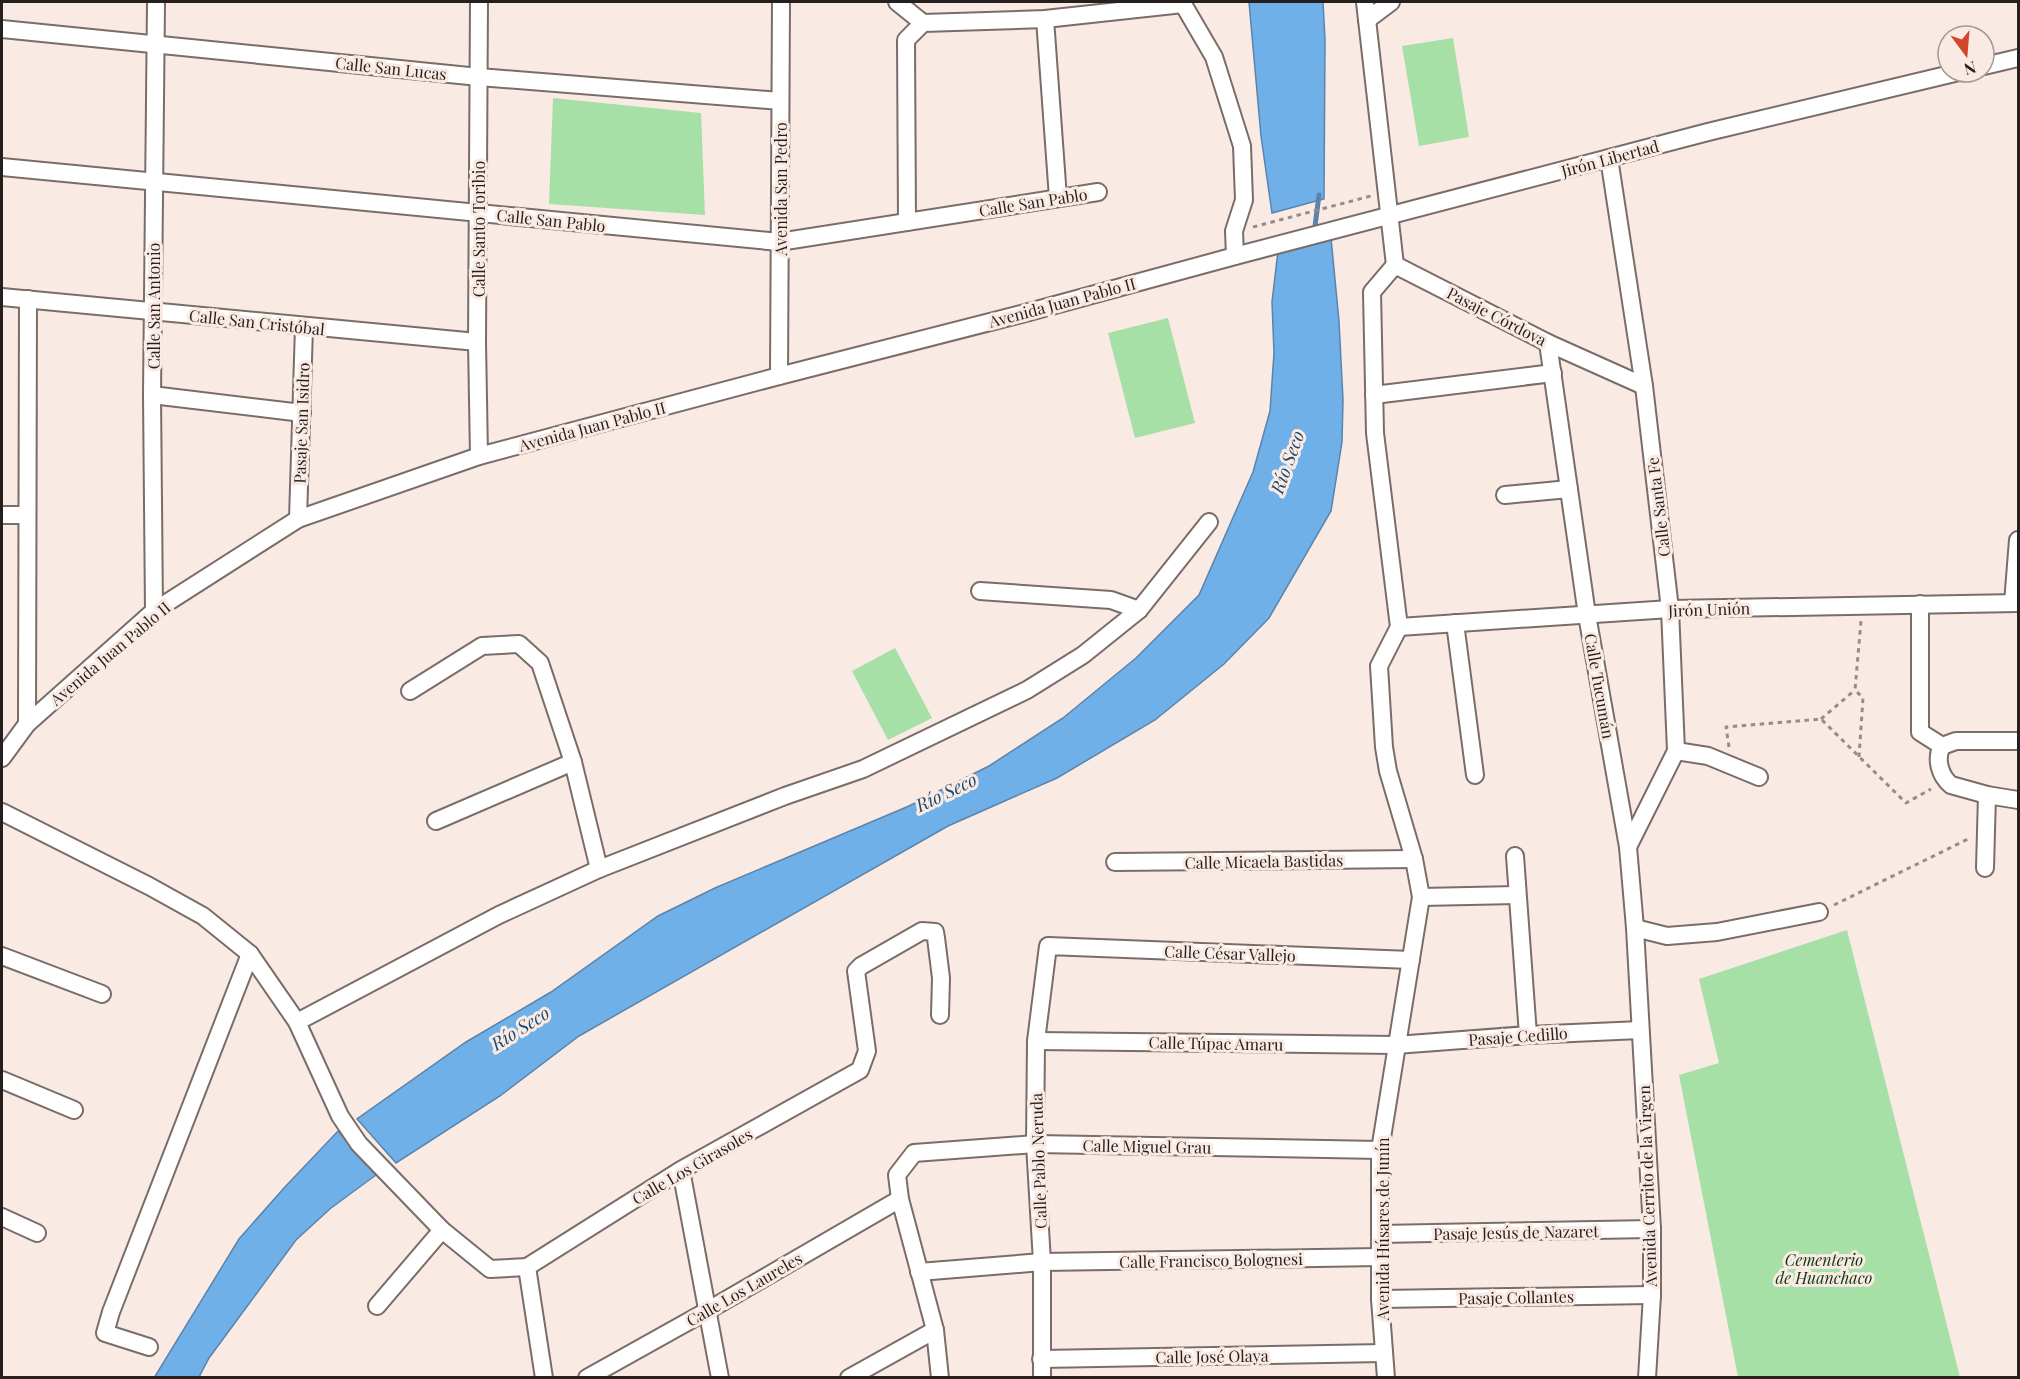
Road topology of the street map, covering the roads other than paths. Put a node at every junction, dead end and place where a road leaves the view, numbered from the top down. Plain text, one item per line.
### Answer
1 (156, 2) edge
2 (479, 2) edge
3 (781, 2) edge
4 (897, 2) edge
5 (1365, 2) edge
6 (1391, 2) edge
7 (1182, 3) edge
8 (1045, 19) junction
9 (1367, 20) junction
10 (922, 23) junction
11 (2, 29) edge
12 (157, 45) junction
13 (2019, 58) edge
14 (1996, 63) edge
15 (479, 77) junction
16 (1936, 77) edge
17 (780, 101) junction
18 (1610, 158) junction
19 (2, 167) edge
20 (154, 182) junction
21 (1098, 192) dead end
22 (1058, 198) junction
23 (478, 212) junction
24 (1389, 216) junction
25 (907, 222) junction
26 (779, 243) junction
27 (1262, 249) joint
28 (1235, 256) junction
29 (1395, 265) junction
30 (2, 297) edge
31 (28, 299) junction
32 (153, 312) junction
33 (304, 327) junction
34 (477, 342) junction
35 (1548, 343) junction
36 (1553, 374) junction
37 (779, 376) junction
38 (1644, 386) junction
39 (152, 395) junction
40 (1374, 395) junction
41 (302, 413) junction
42 (480, 456) junction
43 (1569, 489) junction
44 (1505, 495) dead end
45 (2, 515) edge
46 (27, 515) junction
47 (298, 519) junction
48 (1209, 522) dead end
49 (2019, 540) edge
50 (980, 591) dead end
51 (2016, 603) edge
52 (1920, 604) junction
53 (1670, 609) junction
54 (1139, 610) junction
55 (154, 611) junction
56 (1587, 615) junction
57 (1455, 623) junction
58 (1399, 627) junction
59 (410, 691) dead end
60 (27, 724) junction
61 (2019, 741) edge
62 (1942, 746) junction
63 (1676, 750) junction
64 (2, 758) edge
65 (573, 762) junction
66 (1475, 776) dead end
67 (1760, 777) dead end
68 (1987, 795) junction
69 (2019, 800) edge
70 (2, 812) edge
71 (436, 821) dead end
72 (1628, 847) junction
73 (1515, 856) dead end
74 (1414, 859) junction
75 (1115, 862) dead end
76 (1985, 868) dead end
77 (599, 869) junction
78 (1516, 895) junction
79 (1421, 897) junction
80 (1819, 912) road end
81 (1635, 928) junction
82 (1048, 946) joint
83 (250, 954) junction
84 (2, 956) edge
85 (1411, 960) junction
86 (102, 994) dead end
87 (940, 1015) dead end
88 (297, 1022) junction
89 (1640, 1030) junction
90 (1528, 1035) junction
91 (1036, 1041) junction
92 (1395, 1045) junction
93 (2, 1080) edge
94 (74, 1110) dead end
95 (1035, 1144) junction
96 (1380, 1150) junction
97 (681, 1170) junction
98 (900, 1199) junction
99 (2, 1217) edge
100 (1652, 1229) junction
101 (442, 1230) junction
102 (37, 1233) dead end
103 (1380, 1234) junction
104 (1380, 1257) junction
105 (1041, 1262) junction
106 (526, 1268) junction
107 (920, 1272) junction
108 (1652, 1295) junction
109 (1380, 1299) junction
110 (376, 1306) dead end
111 (707, 1311) junction
112 (935, 1330) junction
113 (149, 1347) dead end
114 (1384, 1353) junction
115 (1041, 1359) junction
116 (544, 1377) edge
117 (587, 1377) edge
118 (720, 1377) edge
119 (849, 1377) edge
120 (940, 1377) edge
121 (1042, 1377) edge
122 (1386, 1377) edge
123 (1647, 1377) edge

1 - 12 street, Calle San Antonio
2 - 15 street, Calle Santo Toribio
3 - 17 street, Avenida San Pedro
4 - 10 street
5 - 9 street
6 - 9 street
7 - 8 street
7 - 28 street
8 - 10 street
8 - 22 street
9 - 24 street
10 - 25 street
11 - 12 street, Calle San Lucas
12 - 15 street, Calle San Lucas
12 - 20 street, Calle San Antonio
13 - 14 street
15 - 17 street, Calle San Lucas
15 - 23 street, Calle Santo Toribio
16 - 18 street, Jirón Libertad
17 - 26 street, Avenida San Pedro
18 - 24 street, Jirón Libertad
18 - 38 street, Calle Santa Fe
19 - 20 street, Calle San Pablo
20 - 23 street, Calle San Pablo
20 - 32 street, Calle San Antonio
21 - 22 street, Calle San Pablo
22 - 25 street, Calle San Pablo
23 - 26 street, Calle San Pablo
23 - 34 street, Calle Santo Toribio
24 - 27 street, Jirón Libertad
24 - 29 street
25 - 26 street, Calle San Pablo
26 - 37 street, Avenida San Pedro
27 - 28 street, Avenida Juan Pablo II
28 - 37 street, Avenida Juan Pablo II
29 - 35 street, Pasaje Córdova
29 - 40 street
30 - 31 street, Calle San Cristóbal
31 - 32 street, Calle San Cristóbal
31 - 46 street
32 - 33 street, Calle San Cristóbal
32 - 39 street, Calle San Antonio
33 - 34 street, Calle San Cristóbal
33 - 41 street, Pasaje San Isidro
34 - 42 street, Calle Santo Toribio
35 - 36 street, Calle Tucumán
35 - 38 street, Pasaje Córdova
36 - 40 street
36 - 43 street, Calle Tucumán
37 - 42 street, Avenida Juan Pablo II
38 - 53 street, Calle Santa Fe
39 - 41 street
39 - 55 street, Calle San Antonio
40 - 58 street
41 - 47 street, Pasaje San Isidro
42 - 47 street, Avenida Juan Pablo II
43 - 44 street
43 - 56 street, Calle Tucumán
45 - 46 street
46 - 60 street
47 - 55 street, Avenida Juan Pablo II
48 - 54 street
49 - 51 street
50 - 54 street
51 - 52 street, Jirón Unión
52 - 53 street, Jirón Unión
52 - 62 street
53 - 56 street, Jirón Unión
53 - 63 street, Calle Santa Fe
54 - 77 street
55 - 60 street, Avenida Juan Pablo II
56 - 57 street, Jirón Unión
56 - 72 street, Calle Tucumán
57 - 58 street, Jirón Unión
57 - 66 street
58 - 74 street, Avenida Húsares de Junín
59 - 65 street
60 - 64 street, Avenida Juan Pablo II
61 - 62 street
62 - 68 street
63 - 67 street
63 - 72 street, Calle Santa Fe
65 - 71 street
65 - 77 street
68 - 69 street
68 - 76 street
70 - 83 street
72 - 81 street, Calle Tucumán
73 - 78 street
74 - 75 street, Calle Micaela Bastidas
74 - 79 street, Avenida Húsares de Junín
77 - 88 street
78 - 79 street
78 - 90 street
79 - 85 street, Avenida Húsares de Junín
80 - 81 street
81 - 89 street, Calle Tucumán
82 - 85 street, Calle César Vallejo
82 - 91 street, Calle Pablo Neruda
83 - 88 street
83 - 113 street
84 - 86 street
85 - 92 street, Avenida Húsares de Junín
87 - 97 street, Calle Los Girasoles
88 - 101 street
89 - 90 street, Pasaje Cedillo
89 - 100 street, Avenida Cerrito de la Virgen
90 - 92 street, Pasaje Cedillo
91 - 92 street, Calle Túpac Amaru
91 - 95 street, Calle Pablo Neruda
92 - 96 street, Avenida Húsares de Junín
93 - 94 street
95 - 96 street, Calle Miguel Grau
95 - 98 street, Calle Miguel Grau
95 - 105 street, Calle Pablo Neruda
96 - 103 street, Avenida Húsares de Junín
97 - 106 street, Calle Los Girasoles
97 - 111 street
98 - 107 street
98 - 111 street, Calle Los Laureles
99 - 102 street
100 - 103 street, Pasaje Jesús de Nazaret
100 - 108 street, Avenida Cerrito de la Virgen
101 - 106 street
101 - 110 street
103 - 104 street, Avenida Húsares de Junín
104 - 105 street, Calle Francisco Bolognesi
104 - 109 street, Avenida Húsares de Junín
105 - 107 street, Calle Francisco Bolognesi
105 - 115 street, Calle Pablo Neruda
106 - 116 street
107 - 112 street
108 - 109 street, Pasaje Collantes
108 - 123 street, Avenida Cerrito de la Virgen
109 - 114 street, Avenida Húsares de Junín
111 - 117 street, Calle Los Laureles
111 - 118 street
112 - 119 street
112 - 120 street
114 - 115 street, Calle José Olaya
114 - 122 street, Avenida Húsares de Junín
115 - 121 street, Calle Pablo Neruda

